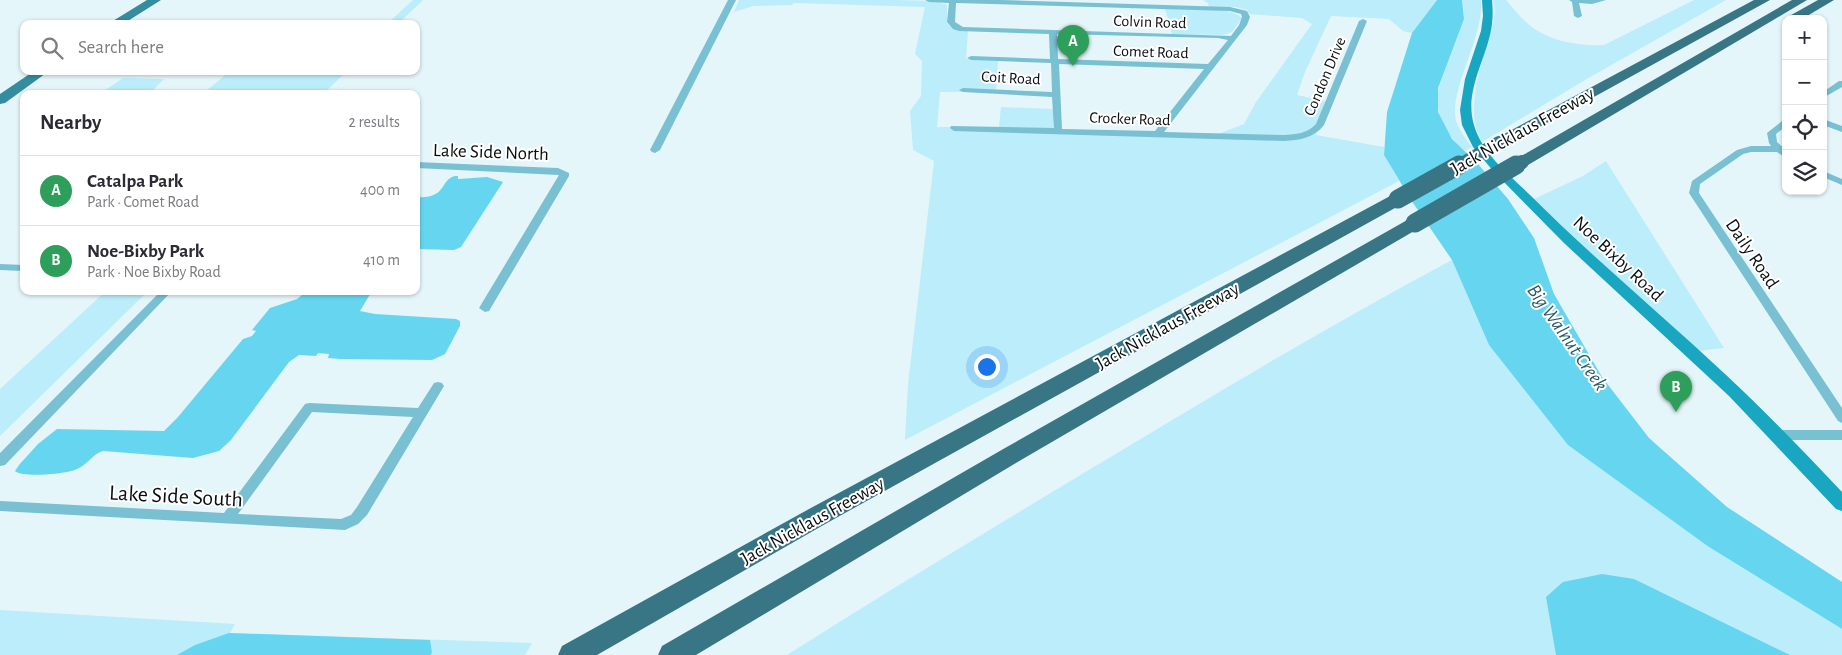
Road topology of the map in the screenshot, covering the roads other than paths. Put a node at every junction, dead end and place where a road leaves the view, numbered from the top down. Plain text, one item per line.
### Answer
1 (142, 0) edge
2 (154, 0) edge
3 (732, 0) edge
4 (929, 0) edge
5 (1488, 0) edge
6 (1574, 0) edge
7 (1602, 0) edge
8 (1742, 0) edge
9 (1764, 0) edge
10 (1801, 0) edge
11 (1828, 0) edge
12 (953, 1) edge
13 (1799, 15) edge
14 (126, 16) junction
15 (1578, 16) dead end
16 (120, 20) edge
17 (1363, 22) dead end
18 (1782, 24) edge
19 (1053, 32) junction
20 (1232, 38) junction
21 (971, 58) dead end
22 (1650, 60) junction
23 (1055, 61) junction
24 (1693, 64) junction
25 (1211, 66) junction
26 (36, 75) edge
27 (1842, 83) edge
28 (963, 90) dead end
29 (1827, 93) edge
30 (1056, 95) junction
31 (0, 99) edge
32 (1827, 123) edge
33 (1782, 124) edge
34 (954, 128) dead end
35 (1842, 129) edge
36 (1058, 130) junction
37 (1158, 134) junction
38 (1305, 136) joint
39 (655, 150) dead end
40 (1782, 152) edge
41 (420, 165) edge
42 (1827, 176) edge
43 (1842, 182) edge
44 (0, 267) edge
45 (20, 268) edge
46 (163, 295) edge
47 (484, 308) dead end
48 (438, 386) dead end
49 (422, 413) junction
50 (1842, 418) edge
51 (1776, 435) junction
52 (1842, 435) edge
53 (0, 461) edge
54 (1842, 504) edge
55 (0, 506) edge
56 (228, 519) junction
57 (572, 655) edge
58 (672, 655) edge

1 - 14 main road
2 - 14 main road
3 - 39 street
4 - 12 street
5 - 51 street, Noe Bixby Road
6 - 7 street
6 - 15 street
8 - 22 highway
9 - 22 highway, Jack Nicklaus Freeway
10 - 24 highway, Jack Nicklaus Freeway
11 - 13 highway
12 - 19 street, Colvin Road
12 - 20 street
14 - 16 main road
17 - 38 street, Condon Drive
18 - 24 highway
19 - 20 street, Colvin Road
19 - 23 street
20 - 25 street
21 - 23 street, Comet Road
22 - 57 highway, Jack Nicklaus Freeway, bridge
23 - 25 street, Comet Road
23 - 30 street
24 - 58 highway, Jack Nicklaus Freeway, bridge
25 - 37 street
26 - 31 main road
27 - 29 street
28 - 30 street, Coit Road
30 - 36 street
32 - 35 street
33 - 40 street
34 - 36 street, Crocker Road
36 - 37 street, Crocker Road
37 - 38 street, Crocker Road
40 - 50 street, Daily Road
41 - 47 street, Lake Side North
42 - 43 street
44 - 45 street
46 - 53 street
48 - 49 street
49 - 56 street
49 - 56 street, Lake Side South
51 - 52 street
51 - 54 street, Noe Bixby Road
55 - 56 street, Lake Side South

